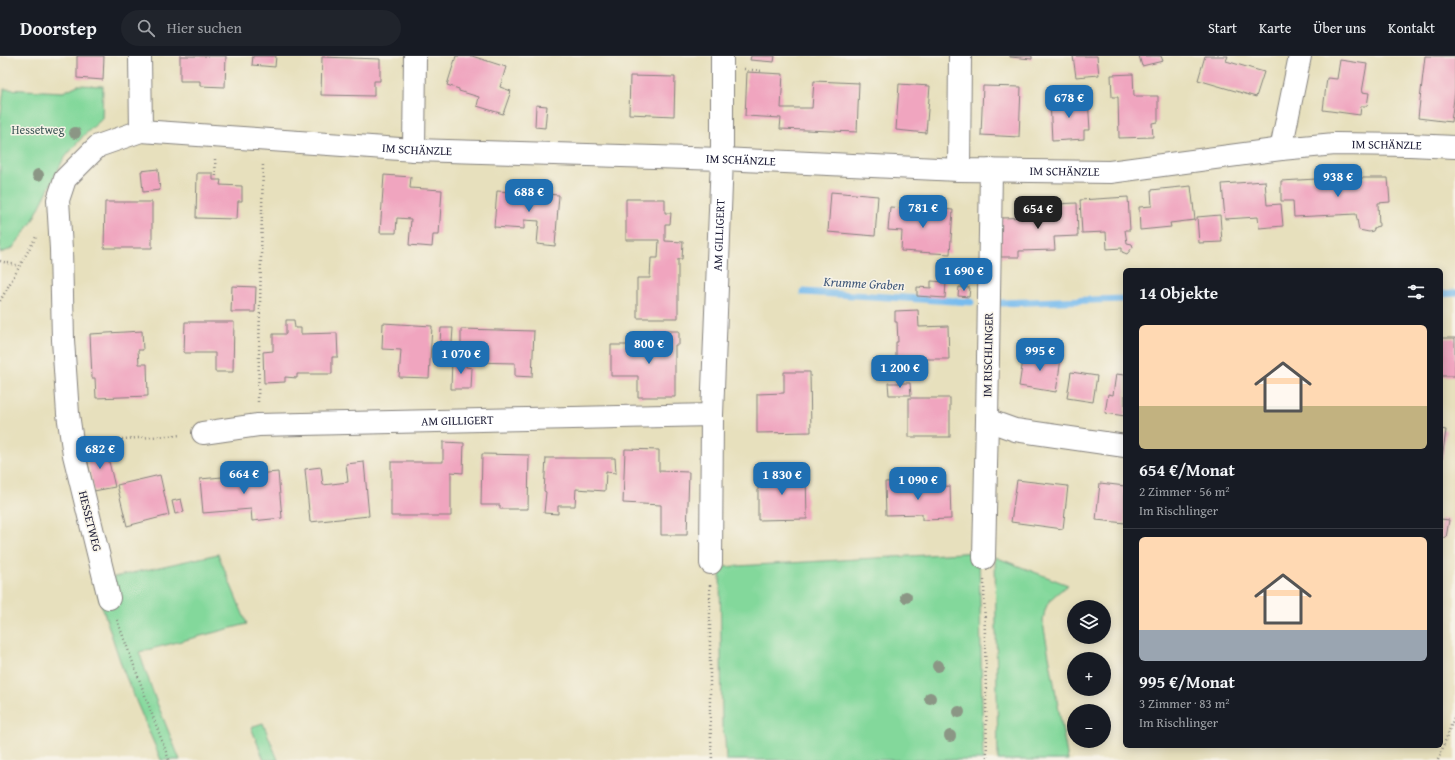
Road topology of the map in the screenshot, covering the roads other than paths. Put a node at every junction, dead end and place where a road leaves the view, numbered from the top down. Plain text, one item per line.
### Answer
1 (140, 56) edge
2 (415, 56) edge
3 (722, 56) edge
4 (960, 56) edge
5 (1300, 56) edge
6 (141, 131) junction
7 (1455, 148) edge
8 (1281, 149) junction
9 (414, 150) junction
10 (722, 159) junction
11 (959, 170) junction
12 (992, 170) junction
13 (58, 200) joint
14 (712, 414) junction
15 (987, 420) junction
16 (203, 433) road end
17 (1123, 446) edge
18 (984, 558) road end
19 (710, 563) road end
20 (109, 598) road end

1 - 6 street
2 - 9 street
3 - 10 street, AM GILLIGERT
4 - 11 street
5 - 8 street
6 - 9 street, IM SCHÄNZLE
6 - 13 street, IM SCHÄNZLE
7 - 8 street, IM SCHÄNZLE
8 - 12 street, IM SCHÄNZLE
9 - 10 street, IM SCHÄNZLE
10 - 11 street, IM SCHÄNZLE
10 - 14 street, AM GILLIGERT
11 - 12 street, IM SCHÄNZLE
12 - 15 street, IM RISCHLINGER
13 - 20 street, HESSETWEG
14 - 16 street, AM GILLIGERT
14 - 19 street, AM GILLIGERT
15 - 17 street
15 - 18 street, IM RISCHLINGER

